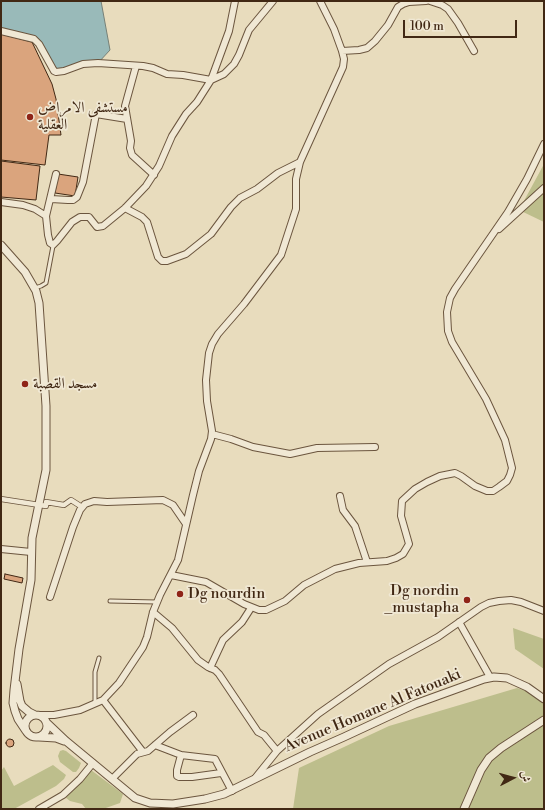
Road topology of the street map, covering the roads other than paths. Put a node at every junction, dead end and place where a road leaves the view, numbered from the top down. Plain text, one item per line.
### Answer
1 (235, 1) edge
2 (273, 1) edge
3 (320, 1) edge
4 (426, 1) edge
5 (430, 1) edge
6 (1, 31) edge
7 (342, 51) junction
8 (474, 51) dead end
9 (136, 66) junction
10 (211, 80) junction
11 (127, 119) junction
12 (544, 144) edge
13 (300, 162) junction
14 (56, 174) dead end
15 (154, 175) junction
16 (544, 188) edge
17 (51, 198) junction
18 (1, 202) edge
19 (125, 208) junction
20 (46, 216) junction
21 (494, 234) junction
22 (1, 245) edge
23 (53, 245) junction
24 (35, 288) junction
25 (212, 434) junction
26 (375, 446) dead end
27 (340, 496) dead end
28 (1, 499) edge
29 (39, 505) junction
30 (82, 507) junction
31 (186, 524) junction
32 (1, 549) edge
33 (31, 552) junction
34 (367, 562) junction
35 (171, 575) junction
36 (50, 597) dead end
37 (110, 601) dead end
38 (157, 602) junction
39 (251, 608) junction
40 (544, 611) edge
41 (153, 612) junction
42 (460, 622) junction
43 (100, 658) dead end
44 (210, 668) junction
45 (16, 674) junction
46 (490, 677) junction
47 (544, 699) edge
48 (103, 700) junction
49 (95, 704) junction
50 (37, 715) junction
51 (54, 715) junction
52 (193, 715) dead end
53 (544, 720) edge
54 (46, 722) junction
55 (26, 731) junction
56 (39, 737) junction
57 (66, 741) junction
58 (155, 745) junction
59 (277, 751) junction
60 (143, 752) junction
61 (181, 754) junction
62 (93, 763) junction
63 (221, 773) junction
64 (256, 777) junction
65 (112, 779) junction
66 (232, 791) junction
67 (39, 809) edge
68 (464, 809) edge

1 - 10 street
2 - 10 street
3 - 7 street
4 - 7 street
5 - 8 street
6 - 9 street
7 - 13 street
9 - 10 street
9 - 11 street
10 - 15 street
11 - 15 street
11 - 17 street
12 - 21 street
13 - 19 street
13 - 25 street
14 - 17 street
15 - 19 street
16 - 21 street
17 - 20 street
18 - 20 street
19 - 23 street
20 - 23 street
21 - 34 street
22 - 24 street
23 - 24 lane
24 - 29 street
25 - 26 street
25 - 31 street
27 - 34 street
28 - 29 street
29 - 30 street
29 - 33 street
30 - 31 street
30 - 36 street
31 - 35 street
32 - 33 street
33 - 45 street
34 - 39 street
35 - 38 street
35 - 39 street
37 - 38 lane
38 - 41 street
39 - 44 street
40 - 42 street
41 - 44 street
41 - 48 street
42 - 46 street
42 - 59 street
43 - 49 lane
44 - 59 street
45 - 50 street
45 - 55 street
46 - 47 street, Avenue Homane Al Fatouaki
46 - 64 street, Avenue Homane Al Fatouaki
48 - 49 street
48 - 60 street
49 - 51 street
50 - 51 street
50 - 54 street
50 - 55 street
51 - 54 street
52 - 58 street
53 - 68 street
54 - 56 street
54 - 57 street, Avenue Homane Al Fatouaki
55 - 56 street
56 - 57 street
57 - 62 street, Avenue Homane Al Fatouaki
58 - 60 street
58 - 61 street
59 - 64 street
60 - 65 street
61 - 63 street
61 - 63 street
62 - 65 street, Avenue Homane Al Fatouaki
62 - 67 street
63 - 66 street
64 - 66 street, Avenue Homane Al Fatouaki
65 - 66 street, Avenue Homane Al Fatouaki

